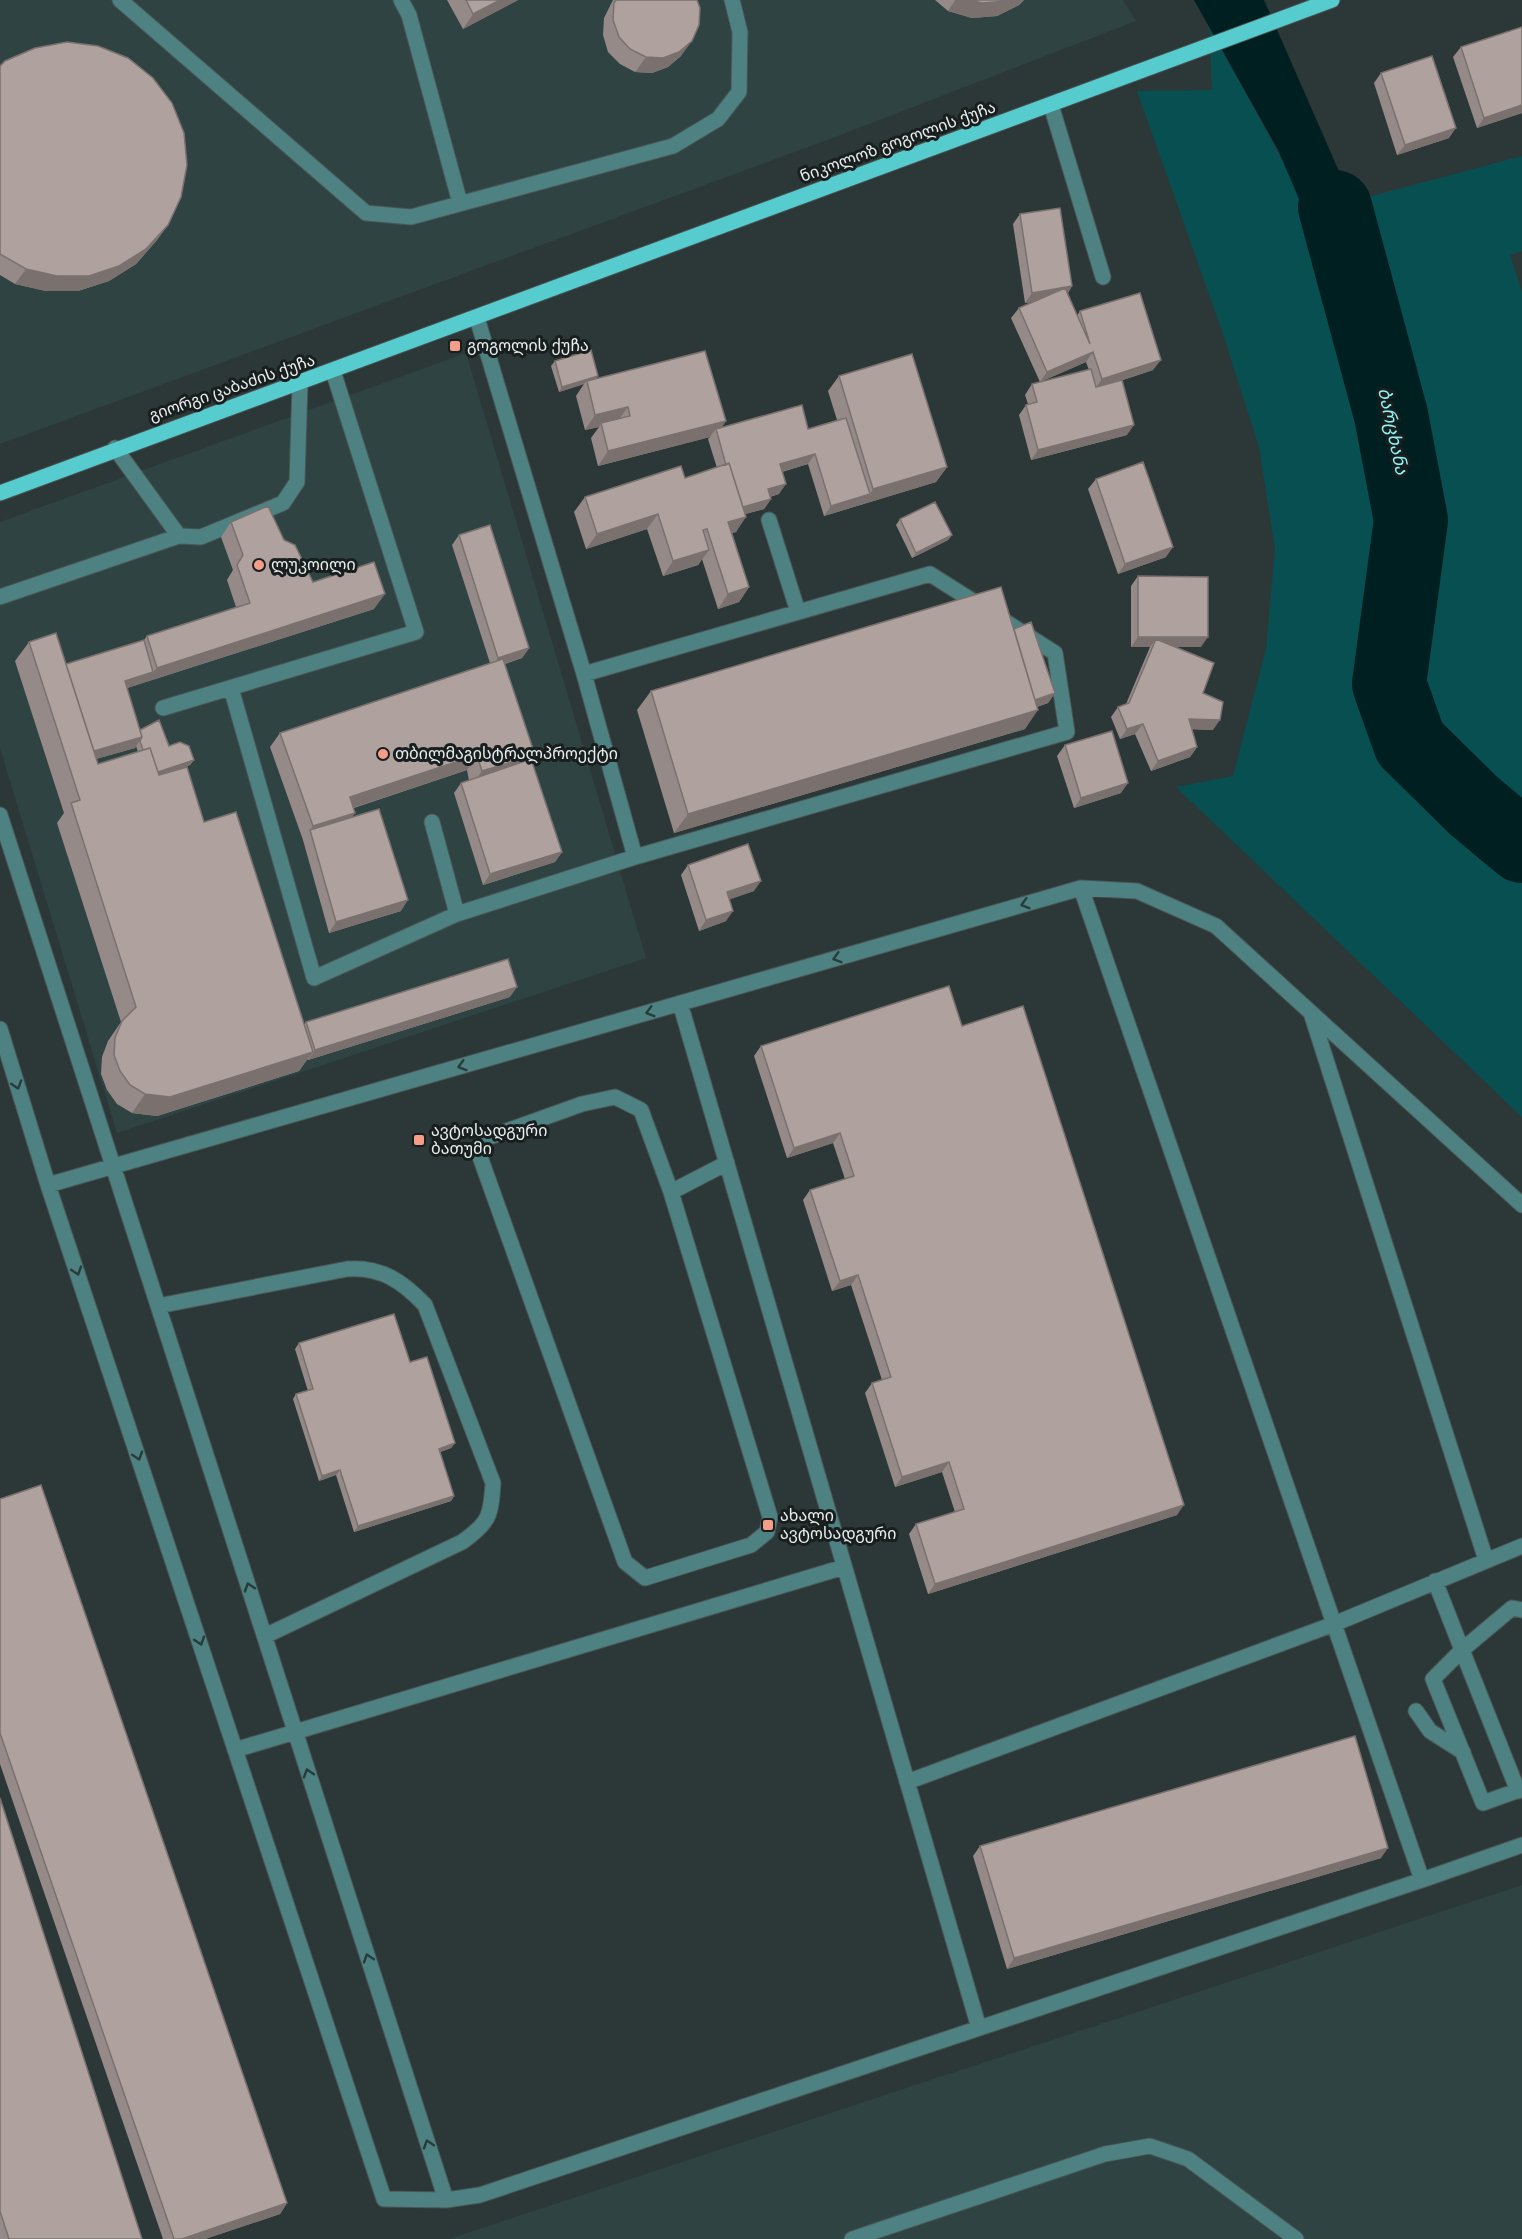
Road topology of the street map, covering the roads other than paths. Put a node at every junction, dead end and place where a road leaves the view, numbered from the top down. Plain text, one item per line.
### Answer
1 (120, 0) edge
2 (401, 0) edge
3 (732, 0) edge
4 (1332, 0) edge
5 (1051, 105) junction
6 (460, 203) junction
7 (1103, 277) dead end
8 (477, 318) junction
9 (333, 371) junction
10 (300, 383) junction
11 (115, 448) junction
12 (0, 493) edge
13 (769, 520) edge
14 (179, 536) junction
15 (0, 597) edge
16 (798, 612) junction
17 (584, 674) junction
18 (231, 688) junction
19 (163, 708) dead end
20 (0, 815) edge
21 (432, 822) dead end
22 (635, 857) junction
23 (1081, 888) junction
24 (457, 914) junction
25 (680, 1003) junction
26 (1311, 1013) junction
27 (0, 1029) edge
28 (727, 1162) junction
29 (111, 1166) junction
30 (48, 1185) junction
31 (671, 1192) junction
32 (1522, 1205) edge
33 (158, 1306) junction
34 (1522, 1546) edge
35 (1486, 1560) junction
36 (844, 1567) junction
37 (1435, 1581) junction
38 (1522, 1610) edge
39 (1334, 1624) junction
40 (265, 1636) junction
41 (1462, 1650) junction
42 (1416, 1711) dead end
43 (295, 1732) junction
44 (235, 1750) junction
45 (1463, 1752) junction
46 (907, 1782) junction
47 (1520, 1790) edge
48 (1522, 1845) edge
49 (1422, 1880) junction
50 (979, 2028) junction
51 (446, 2200) junction
52 (852, 2239) edge
53 (1296, 2239) edge

1 - 6 street
2 - 6 street
3 - 6 street
4 - 5 main road, ნიკოლოზ გოგოლის ქუჩა
5 - 7 street
5 - 8 main road, ნიკოლოზ გოგოლის ქუჩა
8 - 9 main road, გიორგი ცაბაძის ქუჩა
8 - 17 street
9 - 10 main road, გიორგი ცაბაძის ქუჩა
9 - 18 street
10 - 11 main road, გიორგი ცაბაძის ქუჩა
10 - 14 street
11 - 12 main road, გიორგი ცაბაძის ქუჩა
11 - 14 street
13 - 16 street
14 - 15 street
16 - 17 street
16 - 22 street
17 - 22 street
18 - 19 street
18 - 24 street
20 - 29 street
21 - 24 street
22 - 24 street
23 -> 25 street
23 - 26 street
23 - 39 street
25 - 28 street
25 -> 29 street
26 - 32 street
26 - 35 street
27 -> 30 street
28 - 31 street
28 - 36 street
29 - 30 street
29 - 33 street
30 -> 44 street
31 - 31 street
40 -> 33 street
33 - 40 street
34 - 35 street
35 - 37 street
36 - 43 street
36 - 46 street
37 - 39 street
37 - 41 street
38 - 41 street
39 - 46 street
39 - 49 street
40 - 43 street
41 - 45 street
41 - 47 street
42 - 45 street
43 - 44 street
51 -> 43 street
44 - 51 street
45 - 47 street
46 - 50 street
48 - 49 street
49 - 50 street
50 - 51 street
52 - 53 street

